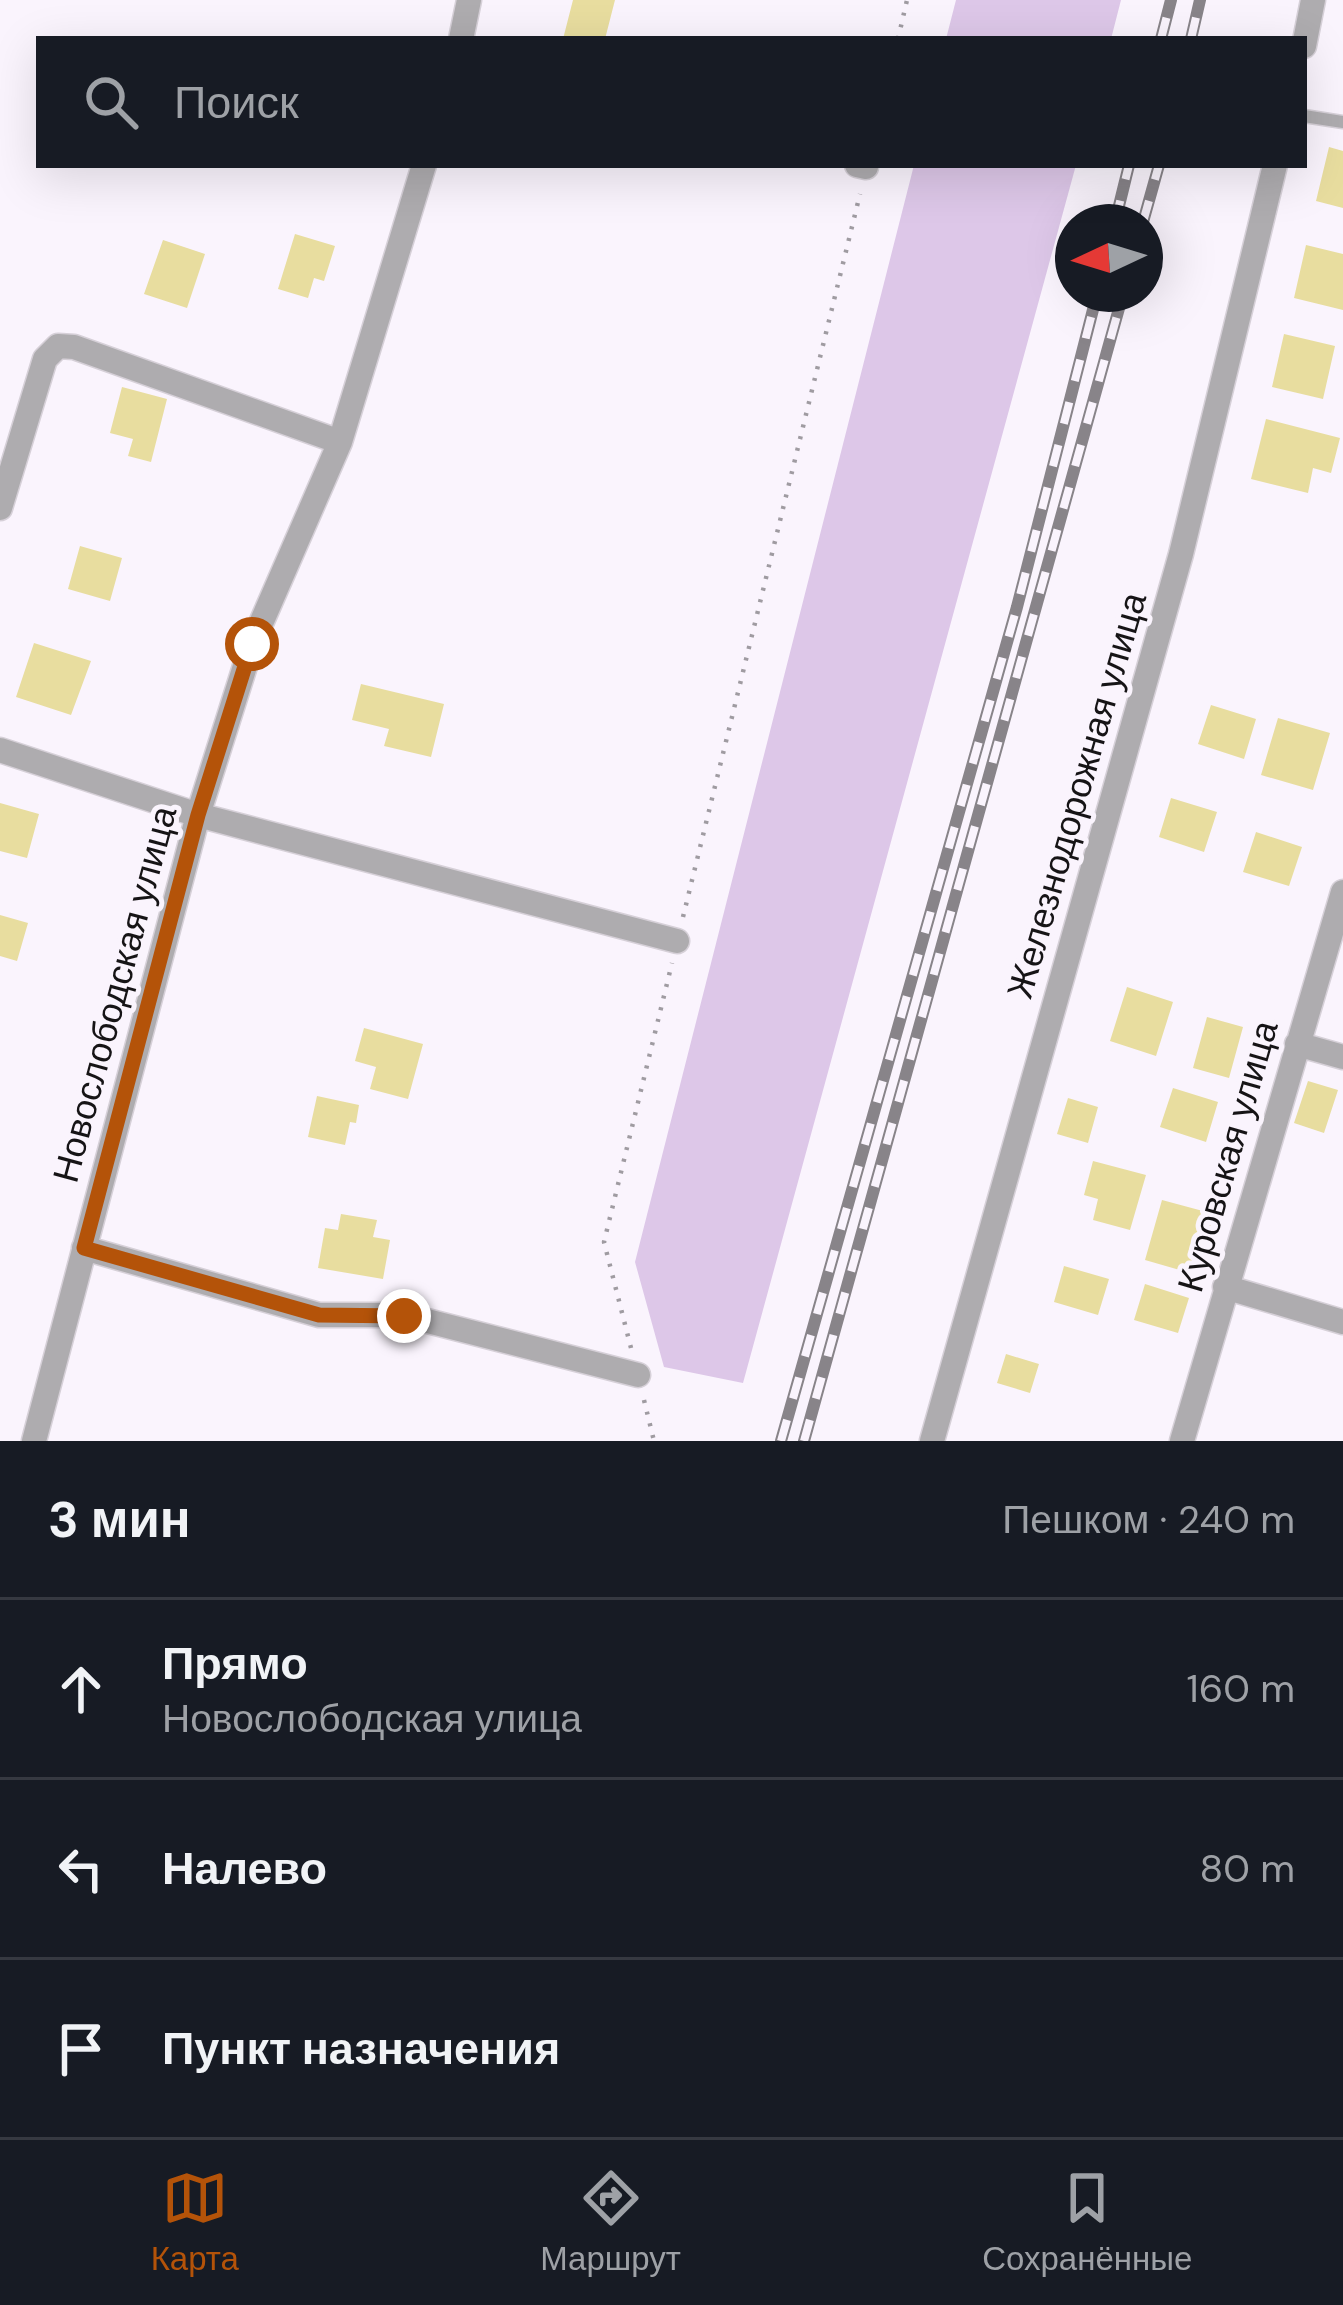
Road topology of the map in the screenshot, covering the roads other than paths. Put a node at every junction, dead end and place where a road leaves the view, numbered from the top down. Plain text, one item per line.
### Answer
1 (470, 0) edge
2 (1313, 0) edge
3 (461, 36) edge
4 (1306, 36) edge
5 (1307, 116) edge
6 (1343, 122) edge
7 (423, 168) edge
8 (1274, 168) edge
9 (340, 442) junction
10 (0, 508) edge
11 (0, 750) edge
12 (198, 815) junction
13 (1343, 892) edge
14 (677, 941) road end
15 (1298, 1044) junction
16 (1343, 1057) edge
17 (84, 1248) junction
18 (1226, 1287) junction
19 (1343, 1322) edge
20 (636, 1369) road end
21 (34, 1441) edge
22 (932, 1441) edge
23 (1182, 1441) edge

1 - 3 street
2 - 4 street
5 - 6 lane
7 - 9 street, Новослободская улица
8 - 22 street, Железнодорожная улица
9 - 10 street
9 - 12 street, Новослободская улица
11 - 12 street
12 - 14 street
12 - 17 street, Новослободская улица
13 - 15 street, Куровская улица
15 - 16 street
15 - 18 street, Куровская улица
17 - 20 street
17 - 21 street, Новослободская улица
18 - 19 street
18 - 23 street, Куровская улица

